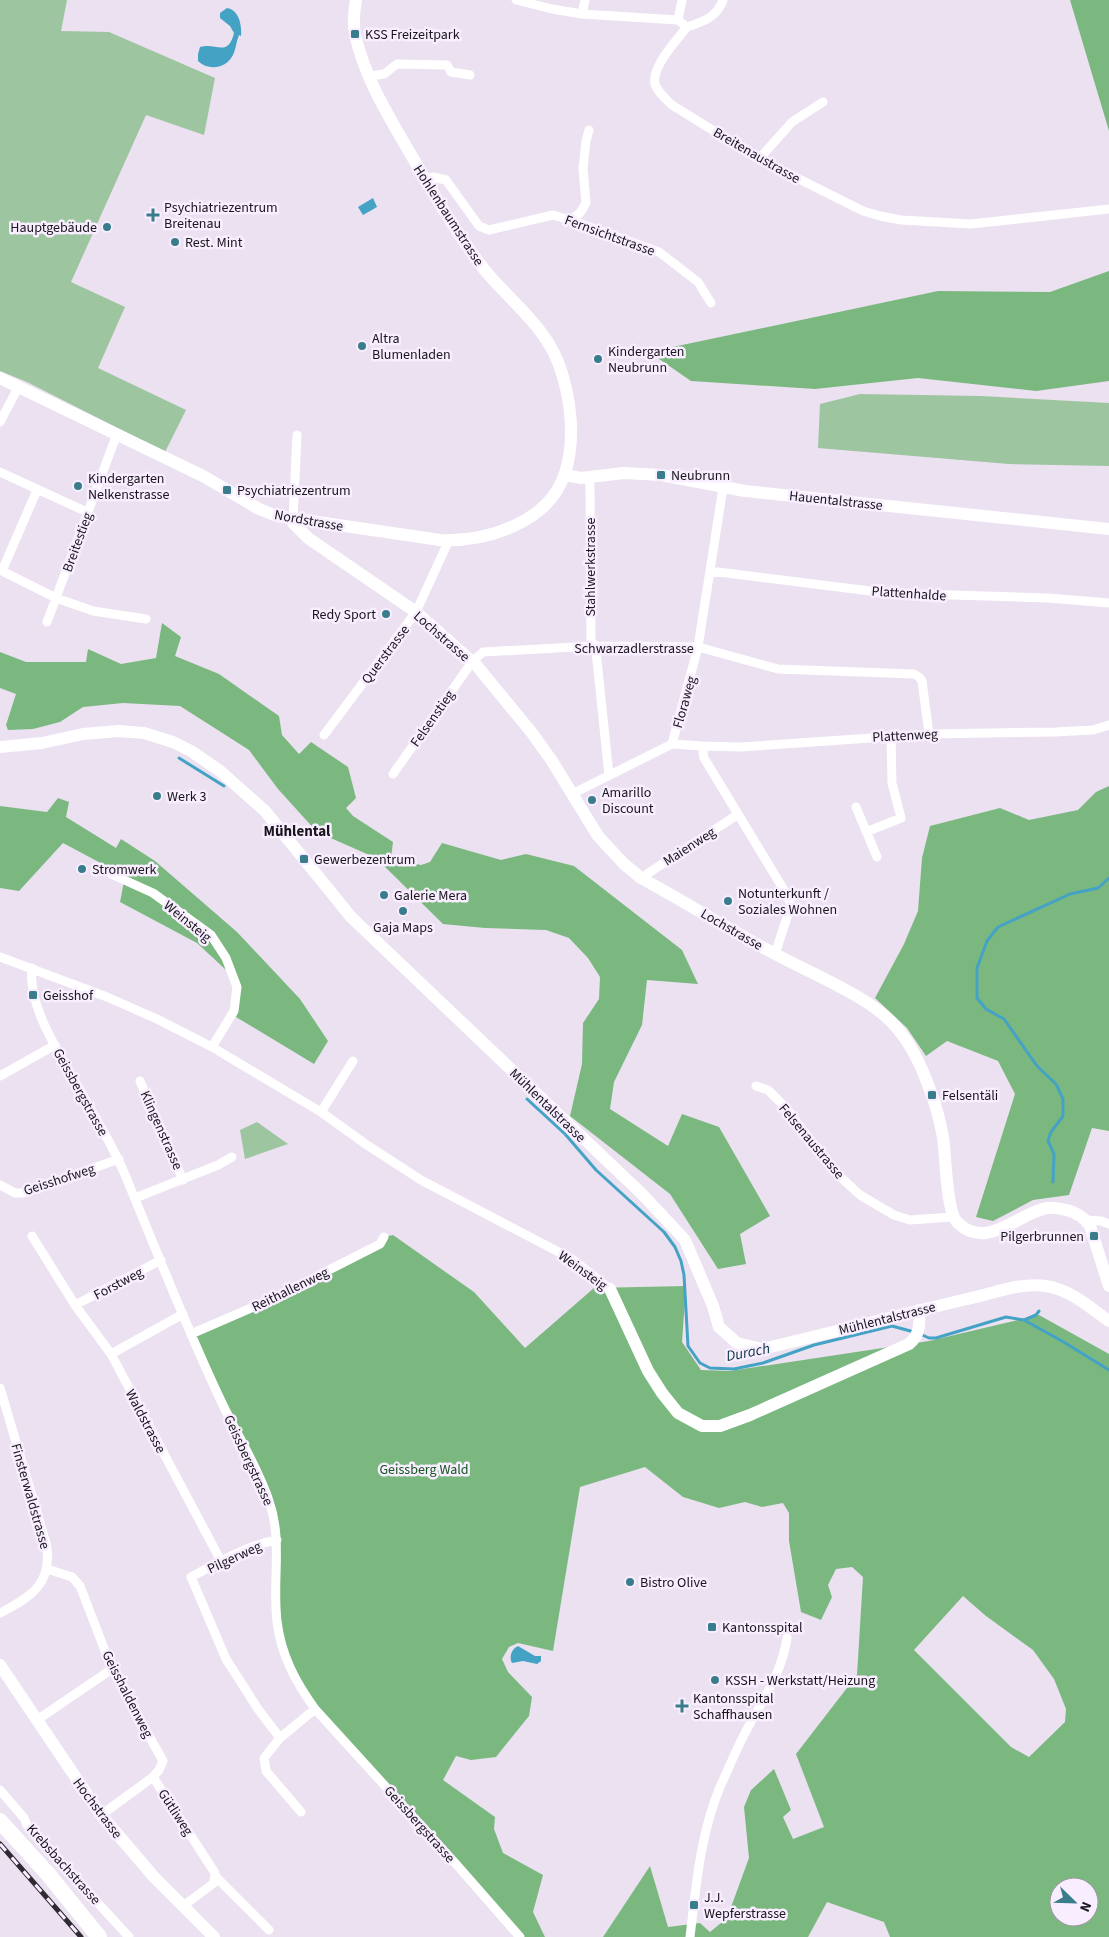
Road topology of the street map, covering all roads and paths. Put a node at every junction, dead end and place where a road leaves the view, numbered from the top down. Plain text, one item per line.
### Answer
1 (356, 0) edge
2 (516, 0) edge
3 (585, 0) edge
4 (682, 0) edge
5 (724, 0) edge
6 (582, 14) junction
7 (678, 20) junction
8 (687, 26) junction
9 (470, 75) dead end
10 (370, 76) junction
11 (823, 102) dead end
12 (589, 130) dead end
13 (759, 159) junction
14 (425, 180) junction
15 (1109, 209) edge
16 (570, 220) junction
17 (711, 303) dead end
18 (0, 378) edge
19 (19, 386) junction
20 (0, 422) edge
21 (117, 434) junction
22 (297, 435) dead end
23 (0, 472) edge
24 (565, 475) junction
25 (588, 477) junction
26 (723, 488) junction
27 (38, 490) junction
28 (88, 512) junction
29 (292, 519) junction
30 (1109, 529) edge
31 (449, 540) junction
32 (1, 571) edge
33 (710, 571) junction
34 (56, 598) junction
35 (1109, 602) edge
36 (416, 612) junction
37 (146, 619) dead end
38 (47, 622) dead end
39 (594, 646) junction
40 (698, 647) junction
41 (472, 662) junction
42 (1109, 725) edge
43 (929, 734) junction
44 (324, 735) dead end
45 (891, 736) junction
46 (672, 744) junction
47 (702, 746) junction
48 (0, 748) edge
49 (393, 774) dead end
50 (609, 775) junction
51 (572, 794) junction
52 (856, 807) dead end
53 (737, 815) junction
54 (866, 832) junction
55 (877, 857) dead end
56 (111, 874) dead end
57 (642, 878) junction
58 (775, 954) junction
59 (0, 957) edge
60 (32, 968) junction
61 (55, 1045) junction
62 (212, 1047) junction
63 (353, 1061) dead end
64 (0, 1076) edge
65 (140, 1081) dead end
66 (756, 1086) dead end
67 (322, 1112) junction
68 (232, 1157) dead end
69 (119, 1159) junction
70 (183, 1180) junction
71 (0, 1185) edge
72 (135, 1198) junction
73 (952, 1217) junction
74 (1086, 1220) junction
75 (1109, 1224) edge
76 (32, 1236) dead end
77 (384, 1237) dead end
78 (161, 1260) junction
79 (1109, 1286) edge
80 (610, 1289) joint
81 (75, 1305) junction
82 (919, 1310) junction
83 (183, 1314) junction
84 (1108, 1316) edge
85 (191, 1334) junction
86 (111, 1354) junction
87 (0, 1388) edge
88 (4, 1416) edge
89 (277, 1540) junction
90 (221, 1561) junction
91 (47, 1569) junction
92 (0, 1613) edge
93 (787, 1638) dead end
94 (0, 1665) edge
95 (112, 1669) junction
96 (315, 1709) junction
97 (37, 1720) junction
98 (280, 1738) junction
99 (153, 1777) junction
100 (0, 1790) edge
101 (302, 1812) dead end
102 (101, 1814) junction
103 (0, 1821) edge
104 (216, 1877) junction
105 (183, 1906) junction
106 (269, 1930) dead end
107 (99, 1937) edge
108 (128, 1937) edge
109 (214, 1937) edge
110 (520, 1937) edge
111 (690, 1937) edge

1 - 10 street, Hohlenbaumstrasse
2 - 6 street
3 - 6 street
4 - 7 street
5 - 8 street
6 - 7 street
7 - 8 street
8 - 13 street, Breitenaustrasse
9 - 10 street
10 - 14 street, Hohlenbaumstrasse
11 - 13 street
12 - 16 street
13 - 15 street, Breitenaustrasse
14 - 16 street, Fernsichtstrasse
14 - 24 street, Hohlenbaumstrasse
16 - 17 street, Fernsichtstrasse
18 - 19 street, Nordstrasse
19 - 20 street
19 - 21 street, Nordstrasse
21 - 28 street, Breitestieg
21 - 29 street, Nordstrasse
22 - 29 street
23 - 27 street
24 - 25 street, Hauentalstrasse
24 - 31 street, Nordstrasse
25 - 26 street, Hauentalstrasse
25 - 39 street, Stahlwerkstrasse
26 - 30 street, Hauentalstrasse
26 - 33 street, Floraweg
27 - 28 street
27 - 32 street
28 - 34 street, Breitestieg
29 - 31 street, Nordstrasse
29 - 36 street, Lochstrasse
31 - 36 street, Querstrasse
32 - 34 street
33 - 35 street, Plattenhalde
33 - 40 street, Floraweg
34 - 37 street
34 - 38 street, Breitestieg
36 - 41 street, Lochstrasse
36 - 44 street, Querstrasse
39 - 40 street, Schwarzadlerstrasse
39 - 41 street, Schwarzadlerstrasse
39 - 50 street, Stahlwerkstrasse
40 - 43 street, Schwarzadlerstrasse
40 - 46 street, Floraweg
41 - 49 street, Felsenstieg
41 - 51 street, Lochstrasse
42 - 43 street, Plattenweg
43 - 45 street, Plattenweg
45 - 47 street, Plattenweg
45 - 54 street
46 - 47 street, Floraweg
46 - 50 street
47 - 53 street
48 - 82 street, Mühlentalstrasse
50 - 51 street
51 - 57 street, Lochstrasse
52 - 54 street
53 - 57 street, Maienweg
53 - 58 street
54 - 55 street
56 - 62 street, Weinsteig
57 - 58 street, Lochstrasse
58 - 73 street, Lochstrasse
59 - 60 street, Weinsteig
60 - 61 street, Geissbergstrasse
60 - 62 street, Weinsteig
61 - 64 street
61 - 69 street, Geissbergstrasse
62 - 67 street, Weinsteig
63 - 67 street
65 - 70 street, Klingenstrasse
66 - 73 street, Felsenaustrasse
67 - 80 street, Weinsteig
68 - 70 street, Klingenstrasse
69 - 71 street, Geisshofweg
69 - 72 street, Geissbergstrasse
70 - 72 street, Klingenstrasse
72 - 78 street, Geissbergstrasse
73 - 74 street
74 - 75 street
74 - 79 street
76 - 81 street, Forstweg
77 - 85 street, Reithallenweg
78 - 81 street, Forstweg
78 - 83 street, Geissbergstrasse
80 - 82 street, Weinsteig
81 - 86 street, Forstweg
82 - 84 street, Mühlentalstrasse
83 - 85 street, Geissbergstrasse
83 - 86 street
85 - 89 street, Geissbergstrasse
86 - 90 street, Waldstrasse
87 - 88 street, Finsterwaldstrasse
88 - 91 street, Finsterwaldstrasse
89 - 90 street, Pilgerweg
89 - 96 street, Geissbergstrasse
90 - 98 street, Pilgerweg
91 - 92 street, Finsterwaldstrasse
91 - 95 street, Geisshaldenweg
93 - 111 street
94 - 97 street, Hochstrasse
95 - 97 street
95 - 99 street, Geisshaldenweg
96 - 98 street
96 - 110 street, Geissbergstrasse
97 - 102 street, Hochstrasse
98 - 101 street
99 - 102 street, Gütliweg
99 - 104 street, Gütliweg
100 - 108 street, Krebsbachstrasse
102 - 105 street, Hochstrasse
103 - 107 highway
104 - 105 street
104 - 106 street, Gütliweg
105 - 109 street, Hochstrasse

